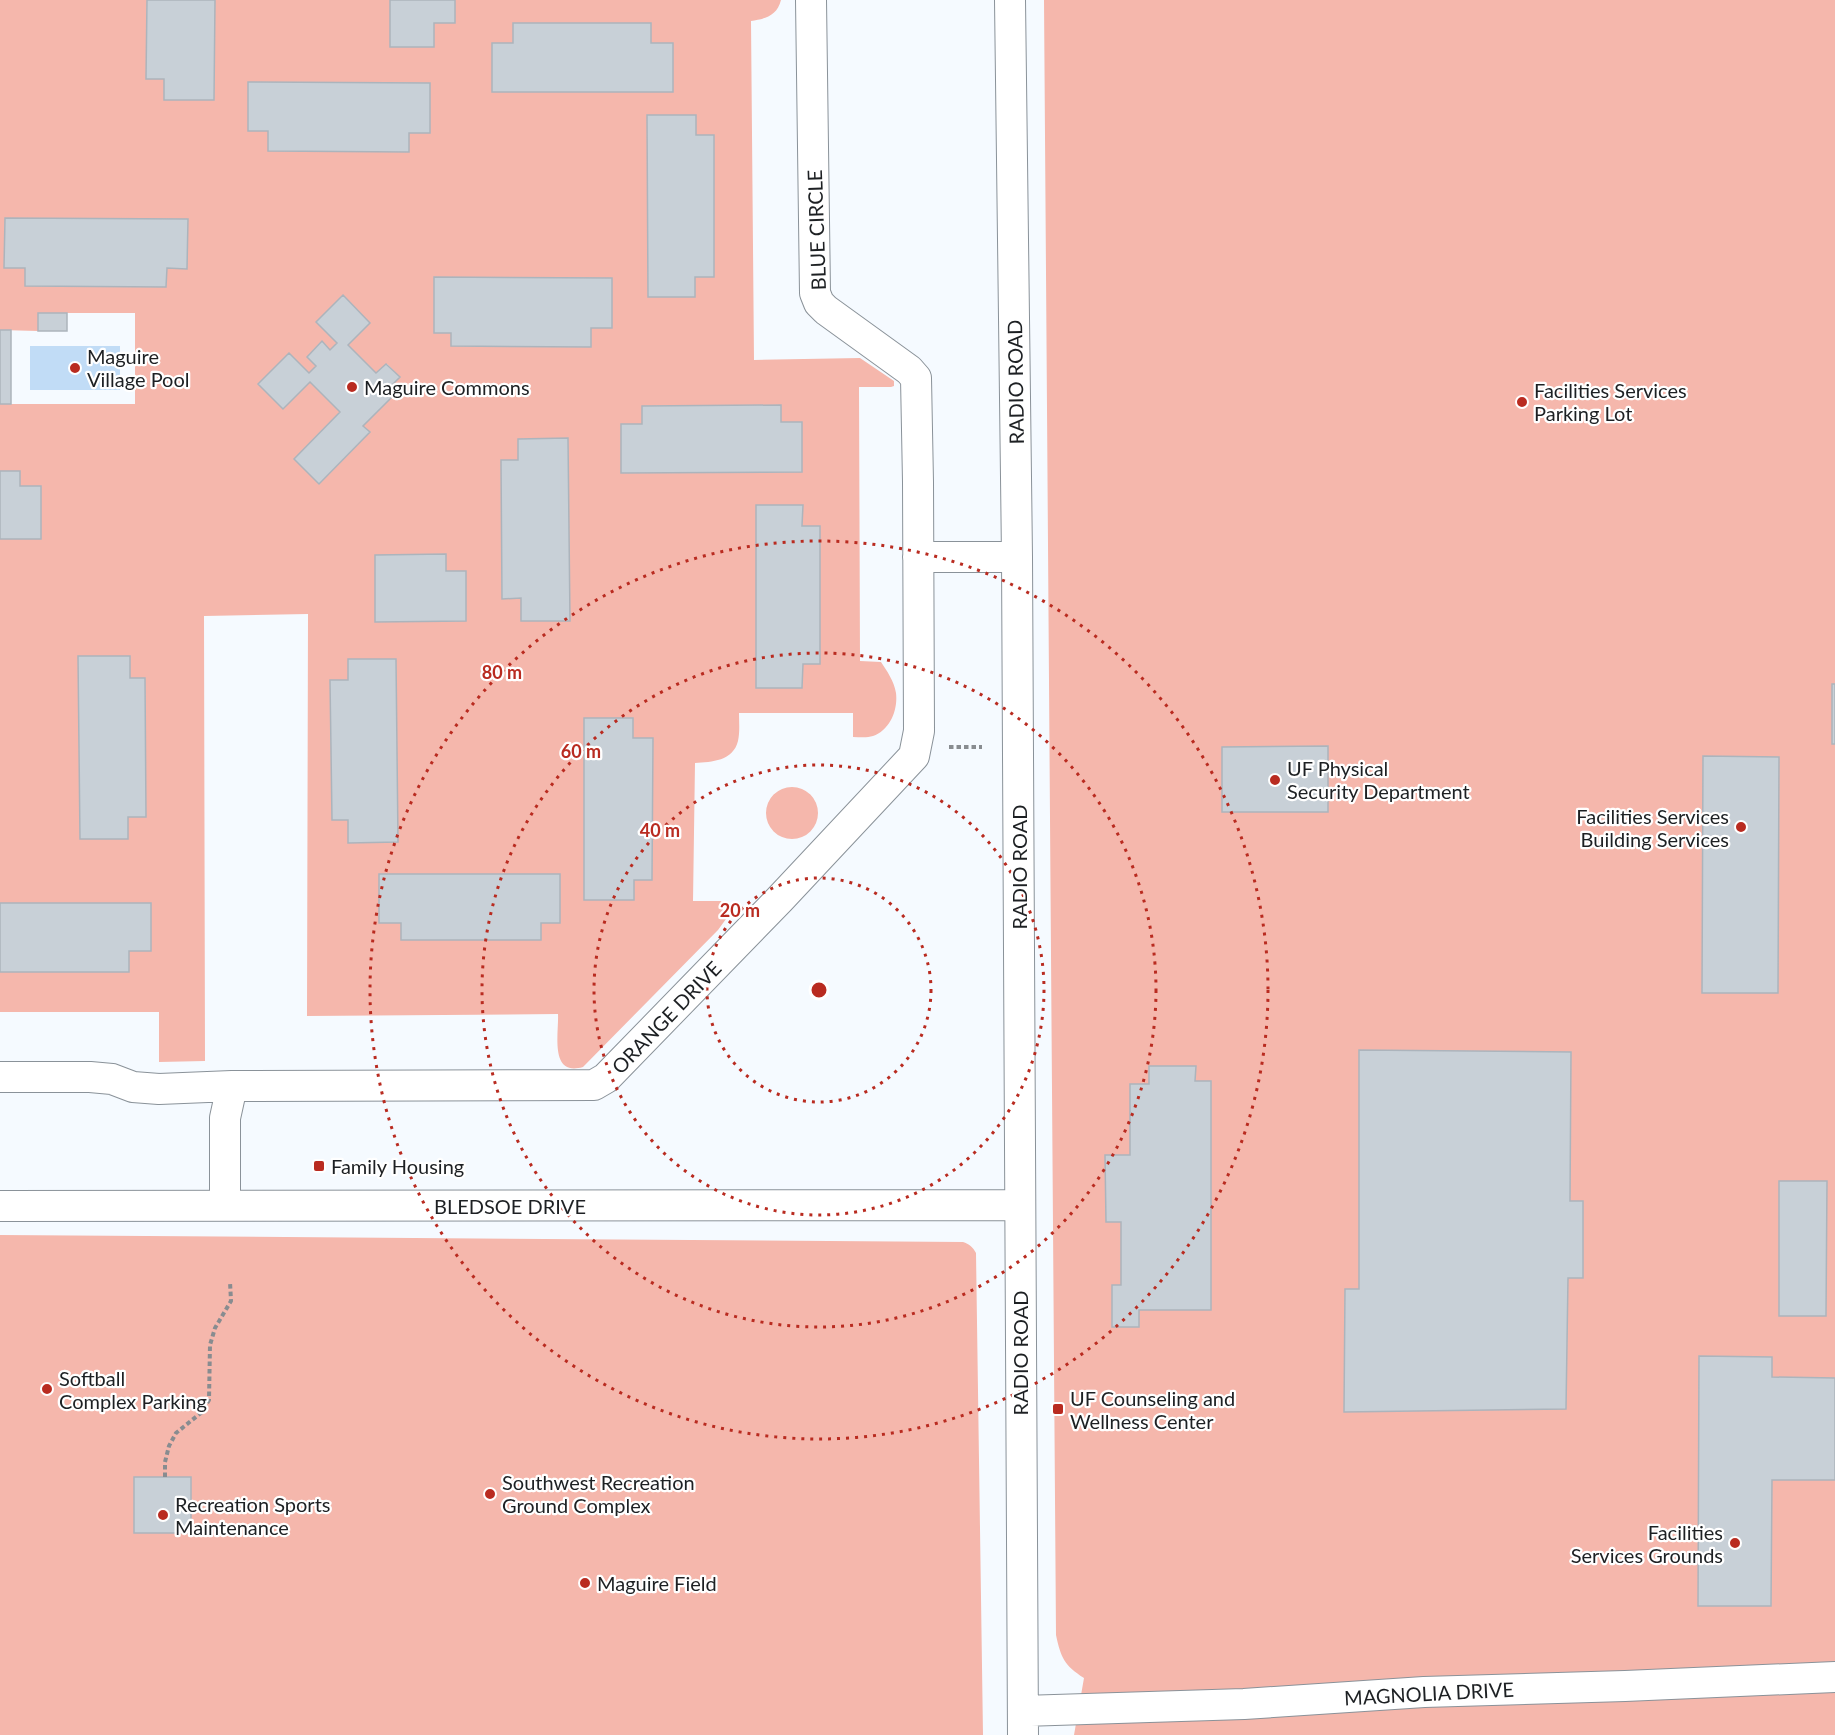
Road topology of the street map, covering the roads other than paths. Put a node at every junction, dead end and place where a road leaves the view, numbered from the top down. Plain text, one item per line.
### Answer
1 (811, 0) edge
2 (1010, 0) edge
3 (918, 557) junction
4 (1017, 557) junction
5 (0, 1077) edge
6 (232, 1086) junction
7 (1020, 1205) junction
8 (0, 1206) edge
9 (225, 1206) junction
10 (1835, 1677) edge
11 (1023, 1723) edge

1 - 3 street, BLUE CIRCLE
2 - 4 street, RADIO ROAD
3 - 4 street
3 - 6 street, ORANGE DRIVE
4 - 7 street, RADIO ROAD
5 - 6 street, ORANGE DRIVE
6 - 9 street
7 - 9 street, BLEDSOE DRIVE
7 - 11 street, RADIO ROAD
8 - 9 street, BLEDSOE DRIVE
10 - 11 street, MAGNOLIA DRIVE

